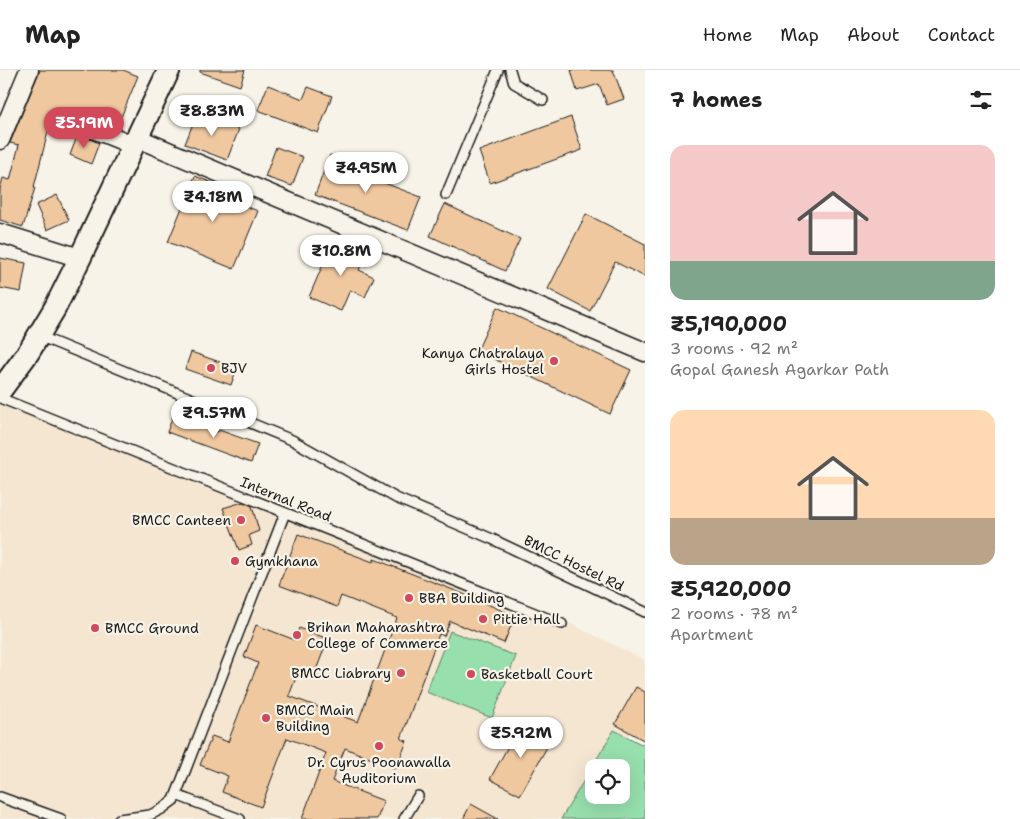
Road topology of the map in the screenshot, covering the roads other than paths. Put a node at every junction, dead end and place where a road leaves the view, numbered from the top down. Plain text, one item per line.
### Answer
1 (29, 70) edge
2 (169, 70) edge
3 (498, 70) edge
4 (510, 70) edge
5 (543, 100) dead end
6 (81, 124) dead end
7 (0, 140) edge
8 (135, 142) junction
9 (446, 195) dead end
10 (0, 233) edge
11 (80, 258) junction
12 (38, 336) junction
13 (645, 352) edge
14 (0, 391) edge
15 (0, 398) edge
16 (285, 514) junction
17 (645, 612) edge
18 (562, 624) dead end
19 (176, 795) junction
20 (418, 796) dead end
21 (0, 797) edge
22 (61, 819) edge
23 (119, 819) edge
24 (240, 819) edge
25 (404, 819) edge

1 - 7 street
2 - 8 street
3 - 9 lane
4 - 5 lane
6 - 8 street
8 - 11 street
8 - 13 street
10 - 11 street
11 - 12 street
12 - 14 street
12 - 17 lane, BMCC Hostel Rd
15 - 16 lane, Internal Road
16 - 18 lane, Internal Road
16 - 19 lane
19 - 23 lane
19 - 24 lane
20 - 25 lane
21 - 22 lane

